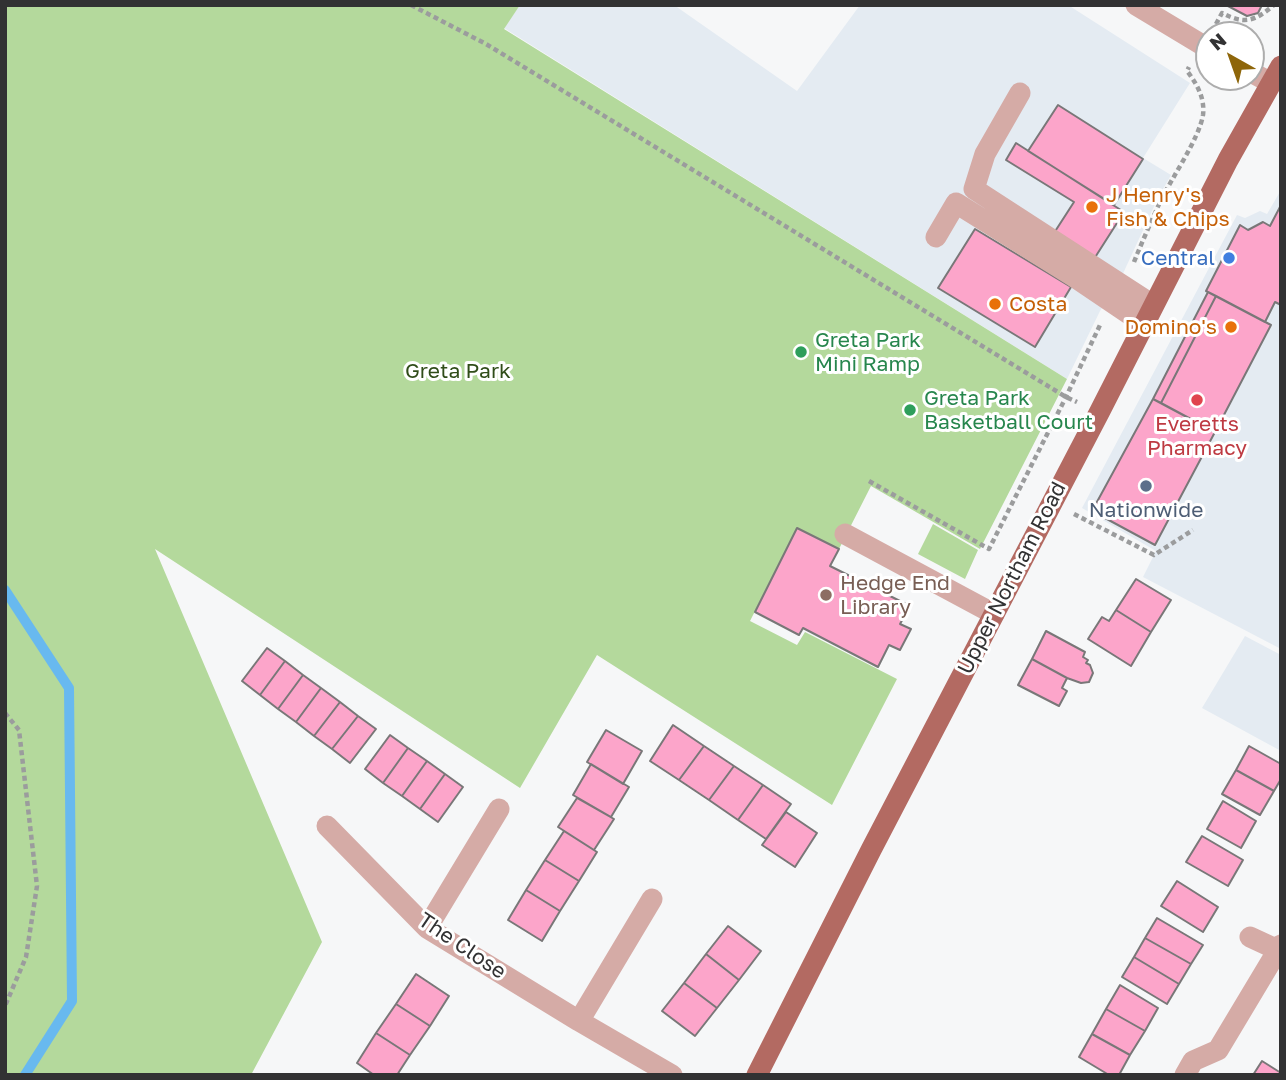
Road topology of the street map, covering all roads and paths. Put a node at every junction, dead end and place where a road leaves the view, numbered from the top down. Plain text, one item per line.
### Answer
1 (411, 5) edge
2 (1136, 5) edge
3 (1274, 5) edge
4 (1218, 21) edge
5 (1195, 40) edge
6 (1195, 61) edge
7 (1278, 79) edge
8 (1195, 82) edge
9 (1199, 91) edge
10 (1020, 93) dead end
11 (936, 237) dead end
12 (1118, 294) junction
13 (1149, 314) junction
14 (1066, 397) junction
15 (1100, 411) junction
16 (869, 481) dead end
17 (1051, 502) junction
18 (1193, 530) dead end
19 (845, 534) dead end
20 (994, 614) junction
21 (5, 713) edge
22 (499, 809) dead end
23 (327, 826) dead end
24 (652, 899) dead end
25 (427, 928) junction
26 (1250, 937) dead end
27 (1279, 948) edge
28 (5, 1006) edge
29 (579, 1021) junction
30 (672, 1075) edge
31 (758, 1075) edge
32 (1185, 1075) edge

1 - 14 path
2 - 5 street
3 - 4 path
6 - 8 path
7 - 13 main road, Upper Northam Road
9 - 12 path
10 - 12 street
11 - 12 street
12 - 13 street
12 - 14 path
13 - 15 main road, Upper Northam Road
14 - 15 path
14 - 16 path
15 - 17 main road, Upper Northam Road
17 - 18 path
17 - 20 main road, Upper Northam Road
19 - 20 street
20 - 31 main road, Upper Northam Road
21 - 28 path
22 - 25 street
23 - 25 street, The Close
24 - 29 street
25 - 29 street, The Close
26 - 27 street
27 - 32 street
29 - 30 street, The Close

